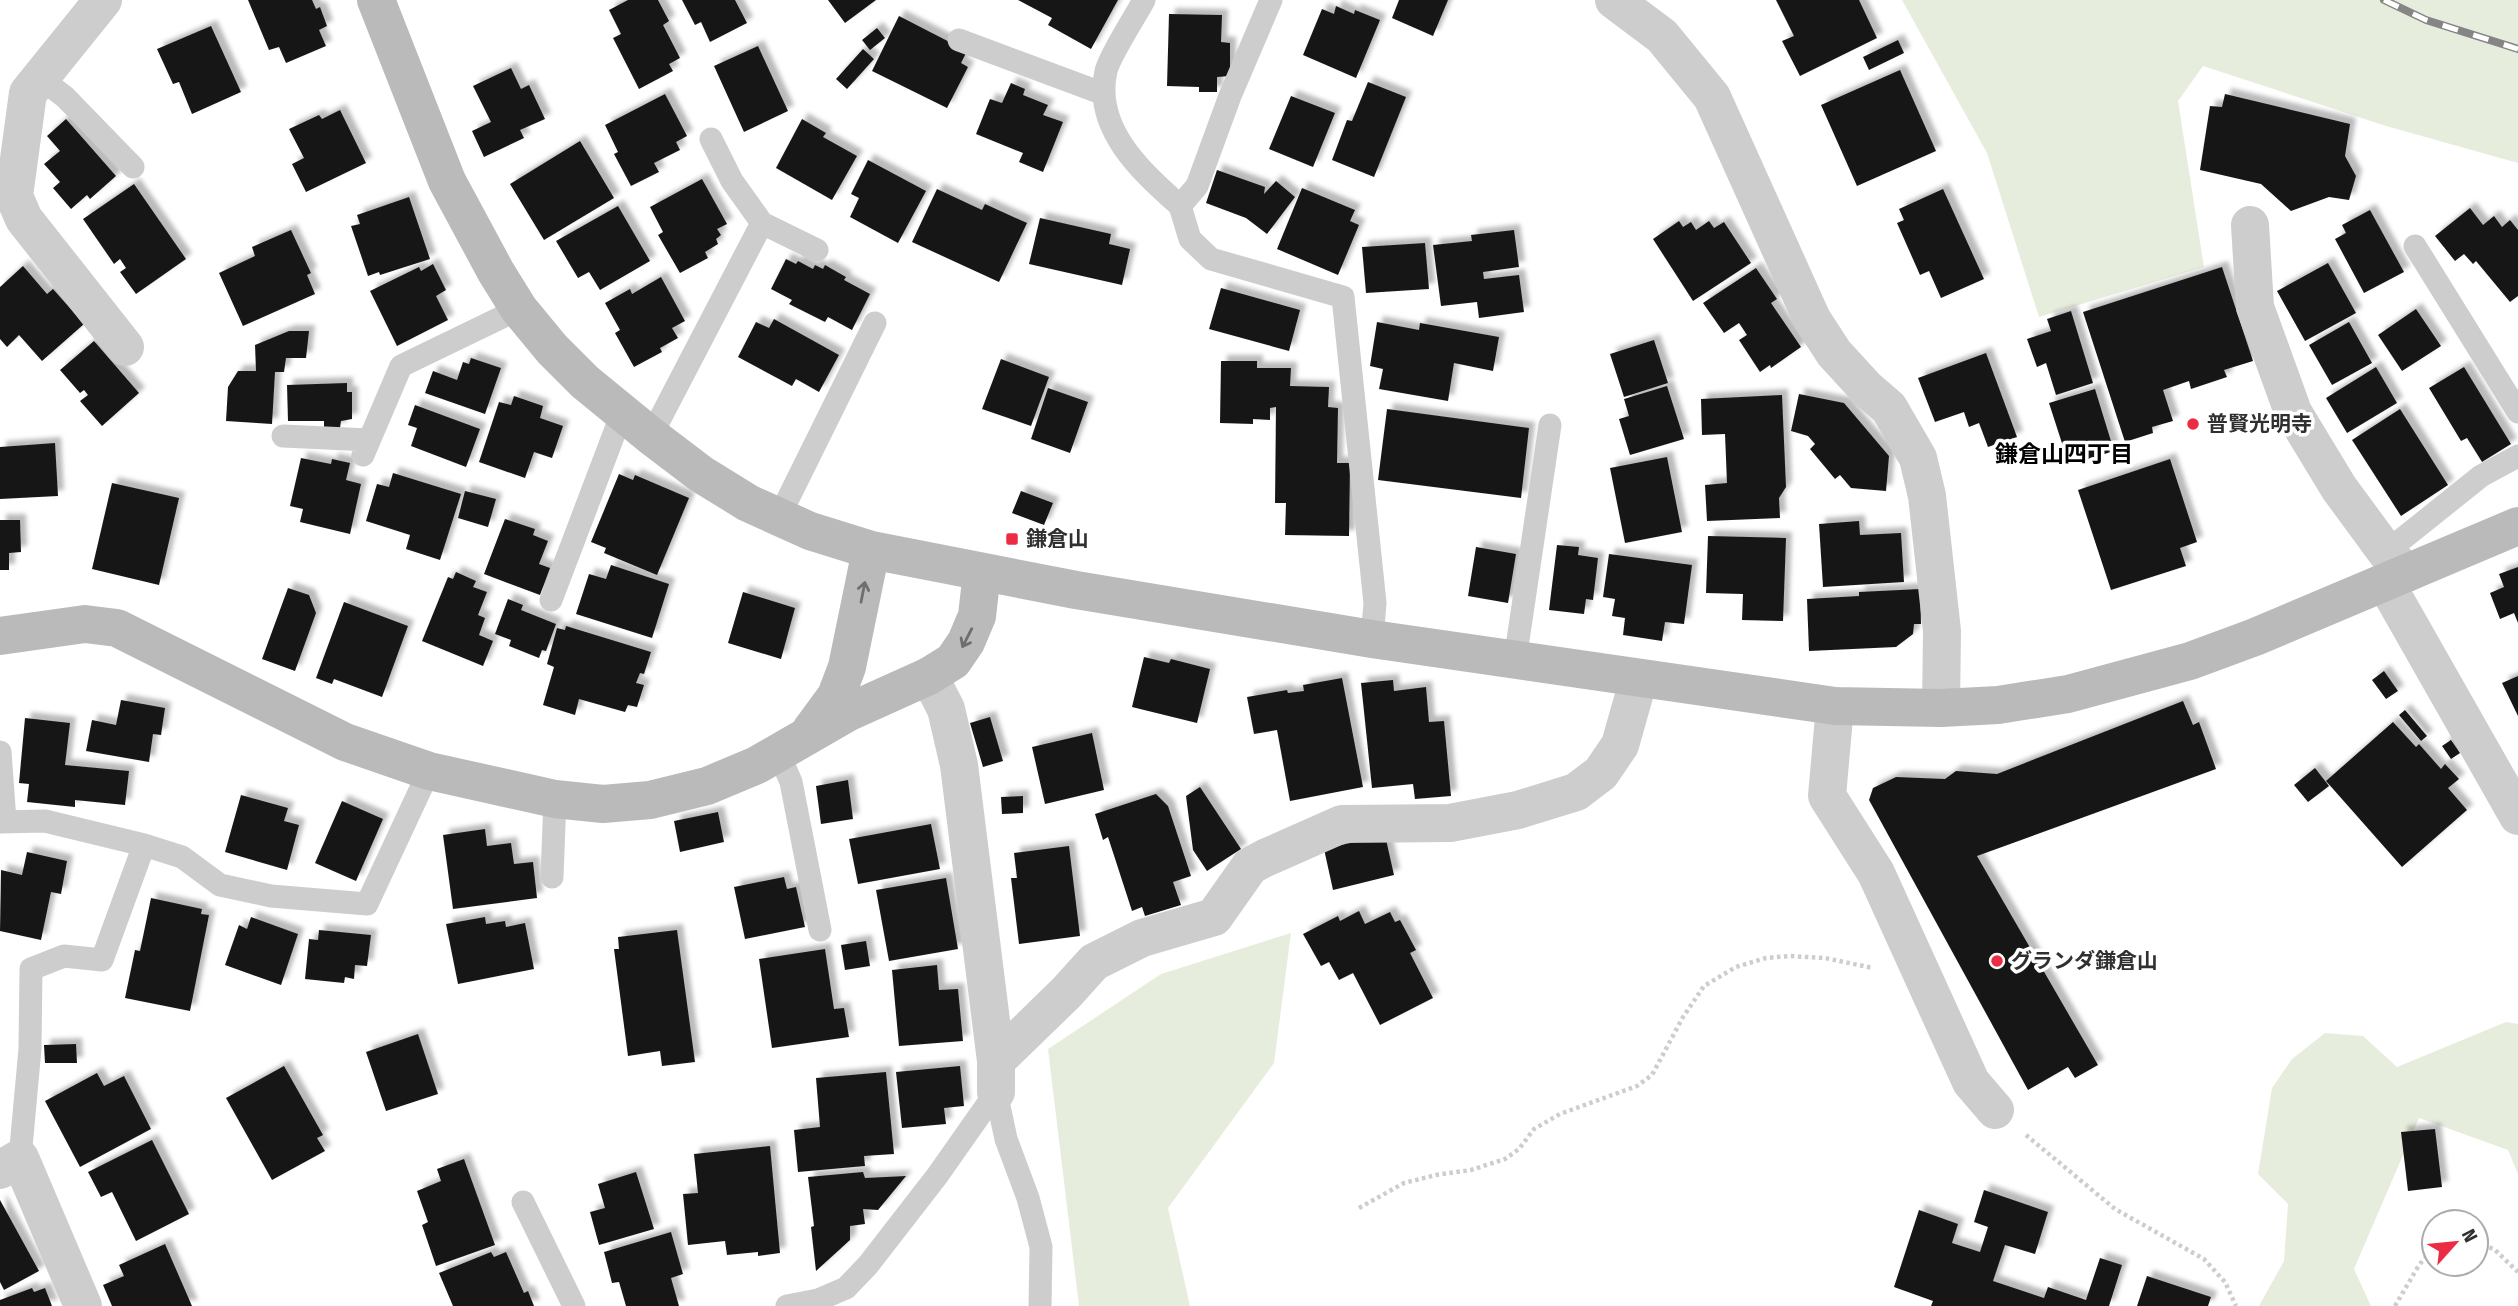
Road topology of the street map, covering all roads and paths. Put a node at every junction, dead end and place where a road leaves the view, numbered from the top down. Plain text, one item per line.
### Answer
1 (103, 0) edge
2 (376, 0) edge
3 (1144, 0) edge
4 (1271, 0) edge
5 (1614, 0) edge
6 (958, 40) dead end
7 (40, 78) junction
8 (1104, 94) junction
9 (711, 139) dead end
10 (133, 167) dead end
11 (7, 197) edge
12 (1180, 206) junction
13 (762, 223) junction
14 (2250, 225) dead end
15 (2415, 246) dead end
16 (817, 250) dead end
17 (519, 309) junction
18 (875, 323) dead end
19 (125, 347) dead end
20 (2518, 412) edge
21 (622, 413) junction
22 (1550, 425) dead end
23 (283, 436) dead end
24 (651, 436) junction
25 (2518, 456) edge
26 (778, 519) junction
27 (2518, 526) edge
28 (871, 550) junction
29 (2393, 569) junction
30 (982, 572) junction
31 (551, 600) dead end
32 (0, 636) edge
33 (1372, 639) junction
34 (1514, 660) junction
35 (929, 676) junction
36 (1639, 678) junction
37 (1835, 706) junction
38 (1941, 708) junction
39 (792, 746) junction
40 (0, 752) edge
41 (429, 771) junction
42 (555, 799) junction
43 (2518, 816) edge
44 (3, 822) edge
45 (144, 845) junction
46 (552, 877) dead end
47 (820, 930) dead end
48 (1922, 973) junction
49 (996, 1077) junction
50 (1996, 1110) joint
51 (10, 1164) edge
52 (523, 1202) dead end
53 (1359, 1208) dead end
54 (2490, 1248) edge
55 (2420, 1264) edge
56 (2518, 1272) edge
57 (83, 1306) edge
58 (574, 1306) edge
59 (787, 1306) edge
60 (1040, 1306) edge
61 (2236, 1306) edge
62 (2395, 1306) edge

1 - 7 street
2 - 17 street
3 - 8 lane
4 - 12 lane
5 - 38 street
6 - 8 lane
7 - 10 lane
7 - 11 street
8 - 12 lane
9 - 13 lane
11 - 19 street
12 - 33 lane
13 - 16 lane
13 - 24 lane
14 - 29 street
15 - 20 lane
17 - 21 street
17 - 23 lane
18 - 26 lane
21 - 24 street
21 - 31 lane
22 - 34 lane
24 - 26 street
25 - 29 lane
26 - 28 street
27 - 29 street
28 - 30 street
39 -> 28 street
29 - 38 street
29 - 43 street
30 - 33 street
30 -> 35 street
32 - 41 street
33 - 34 street
34 - 36 street
35 - 39 street
35 - 49 street
36 - 37 street
36 - 49 street
37 - 38 street
37 - 48 street
39 - 42 street
39 - 47 lane
40 - 44 lane
41 - 42 street
41 - 45 lane
42 - 46 lane
44 - 45 lane
45 - 51 lane
48 - 50 street
48 - 53 path
49 - 59 lane
49 - 60 lane
50 - 61 path
51 - 57 street
52 - 58 lane
54 - 56 path
55 - 62 path

